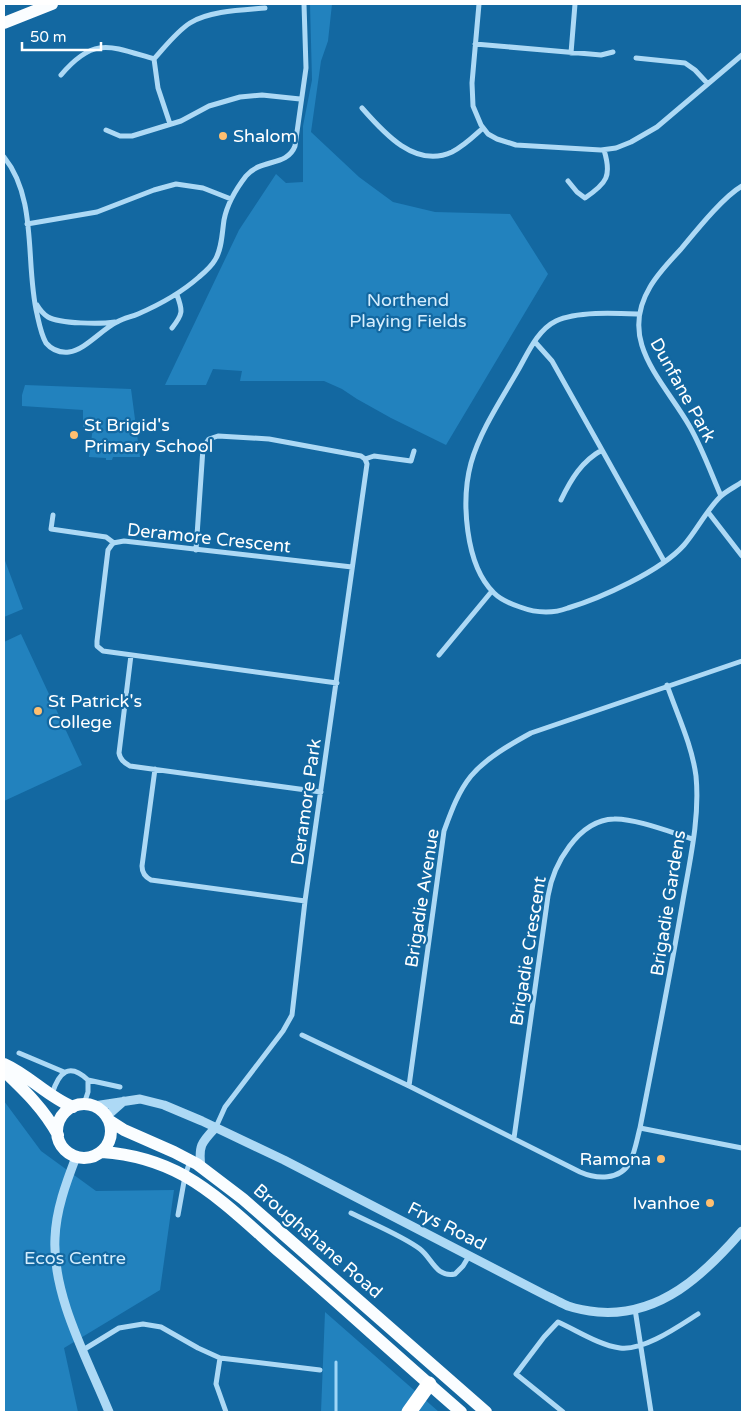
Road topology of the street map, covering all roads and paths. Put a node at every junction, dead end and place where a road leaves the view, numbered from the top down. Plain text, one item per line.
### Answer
1 (52, 4) edge
2 (304, 4) edge
3 (479, 4) edge
4 (575, 4) edge
5 (265, 8) dead end
6 (4, 23) edge
7 (475, 44) junction
8 (613, 52) dead end
9 (570, 53) junction
10 (742, 55) edge
11 (636, 58) dead end
12 (154, 59) junction
13 (61, 75) dead end
14 (708, 84) junction
15 (300, 99) junction
16 (362, 108) dead end
17 (170, 124) junction
18 (483, 128) junction
19 (106, 130) dead end
20 (604, 150) junction
21 (4, 157) edge
22 (568, 181) dead end
23 (742, 186) edge
24 (231, 199) junction
25 (27, 224) junction
26 (177, 294) junction
27 (34, 301) junction
28 (638, 314) junction
29 (117, 322) junction
30 (172, 328) dead end
31 (535, 342) junction
32 (602, 450) junction
33 (414, 451) dead end
34 (365, 459) junction
35 (742, 482) edge
36 (721, 496) junction
37 (562, 500) dead end
38 (708, 512) junction
39 (53, 515) dead end
40 (114, 542) junction
41 (196, 550) junction
42 (742, 556) edge
43 (664, 561) junction
44 (352, 567) junction
45 (492, 591) junction
46 (132, 655) junction
47 (439, 655) dead end
48 (742, 661) edge
49 (337, 683) junction
50 (667, 685) junction
51 (155, 769) junction
52 (321, 792) junction
53 (693, 839) junction
54 (305, 901) junction
55 (302, 1035) dead end
56 (19, 1053) dead end
57 (4, 1064) edge
58 (4, 1072) edge
59 (64, 1072) junction
60 (88, 1080) junction
61 (409, 1086) junction
62 (120, 1087) dead end
63 (52, 1095) junction
64 (124, 1101) junction
65 (83, 1105) junction
66 (108, 1118) junction
67 (216, 1127) junction
68 (640, 1128) junction
69 (58, 1135) junction
70 (514, 1138) junction
71 (742, 1148) edge
72 (102, 1152) junction
73 (76, 1157) junction
74 (196, 1164) junction
75 (185, 1176) junction
76 (351, 1213) dead end
77 (178, 1215) dead end
78 (742, 1231) edge
79 (469, 1256) junction
80 (635, 1309) junction
81 (698, 1314) dead end
82 (640, 1345) junction
83 (84, 1350) junction
84 (220, 1358) junction
85 (320, 1370) dead end
86 (453, 1382) junction
87 (429, 1384) junction
88 (110, 1412) edge
89 (226, 1412) edge
90 (409, 1412) edge
91 (461, 1412) edge
92 (486, 1412) edge
93 (563, 1412) edge
94 (651, 1412) edge

1 - 6 main road
2 - 15 street
3 - 7 street
4 - 9 street
5 - 12 street
7 - 9 street
7 - 18 street
8 - 9 street
10 - 14 street
11 - 14 street
12 - 13 street
12 - 17 street
14 - 20 street
15 - 17 street
15 - 24 street
16 - 18 street
17 - 19 street
18 - 20 street
20 - 22 street
21 - 25 street
23 - 28 street, Dunfane Park
24 - 25 street
24 - 26 street
25 - 27 street
26 - 29 street
26 - 30 street
27 - 29 street
27 - 29 street
28 - 31 street
28 - 36 street, Dunfane Park
31 - 32 street
31 - 45 street
32 - 37 street
32 - 43 street
33 - 34 street
34 - 41 street
34 - 44 street, Deramore Park
35 - 36 street
36 - 38 street
38 - 42 street
38 - 43 street
39 - 40 street
40 - 41 street, Deramore Crescent
40 - 46 street, Deramore Crescent
41 - 44 street, Deramore Crescent
43 - 45 street
44 - 49 street, Deramore Park
45 - 47 street
46 - 49 street, Deramore Crescent
46 - 51 street
48 - 50 street, Brigadie Avenue
49 - 52 street, Deramore Park
50 - 53 street, Brigadie Gardens
50 - 61 street, Brigadie Avenue
51 - 52 street
51 - 54 street
52 - 54 street, Deramore Park
53 - 68 street, Brigadie Gardens
53 - 70 street, Brigadie Crescent
54 - 67 street, Deramore Park
55 - 61 street, Brigadie Gardens
56 - 59 street
57 - 63 main road
58 - 69 main road
59 - 60 street
59 - 63 street
60 - 62 street
60 - 65 street
61 - 70 street, Brigadie Gardens
63 - 65 main road
64 - 65 street, Frys Road
64 - 66 street
64 - 67 street, Frys Road
65 - 66 main road
65 - 69 main road
66 - 72 main road
66 - 74 main road, Broughshane Road
67 - 74 street
67 - 79 street, Frys Road
68 - 70 street, Brigadie Gardens
68 - 71 street
69 - 73 main road
72 - 73 main road
72 - 75 main road, Broughshane Road
73 - 83 street
74 - 75 street
74 - 86 main road, Broughshane Road
75 - 77 street
75 - 87 main road, Broughshane Road
76 - 79 street
78 - 80 street, Frys Road
79 - 80 street, Frys Road
80 - 82 street
81 - 82 street
82 - 93 street
82 - 94 street
83 - 84 street
83 - 88 street
84 - 85 street
84 - 89 street
86 - 87 main road
86 - 92 main road, Broughshane Road
87 - 90 highway
87 - 91 main road, Broughshane Road

